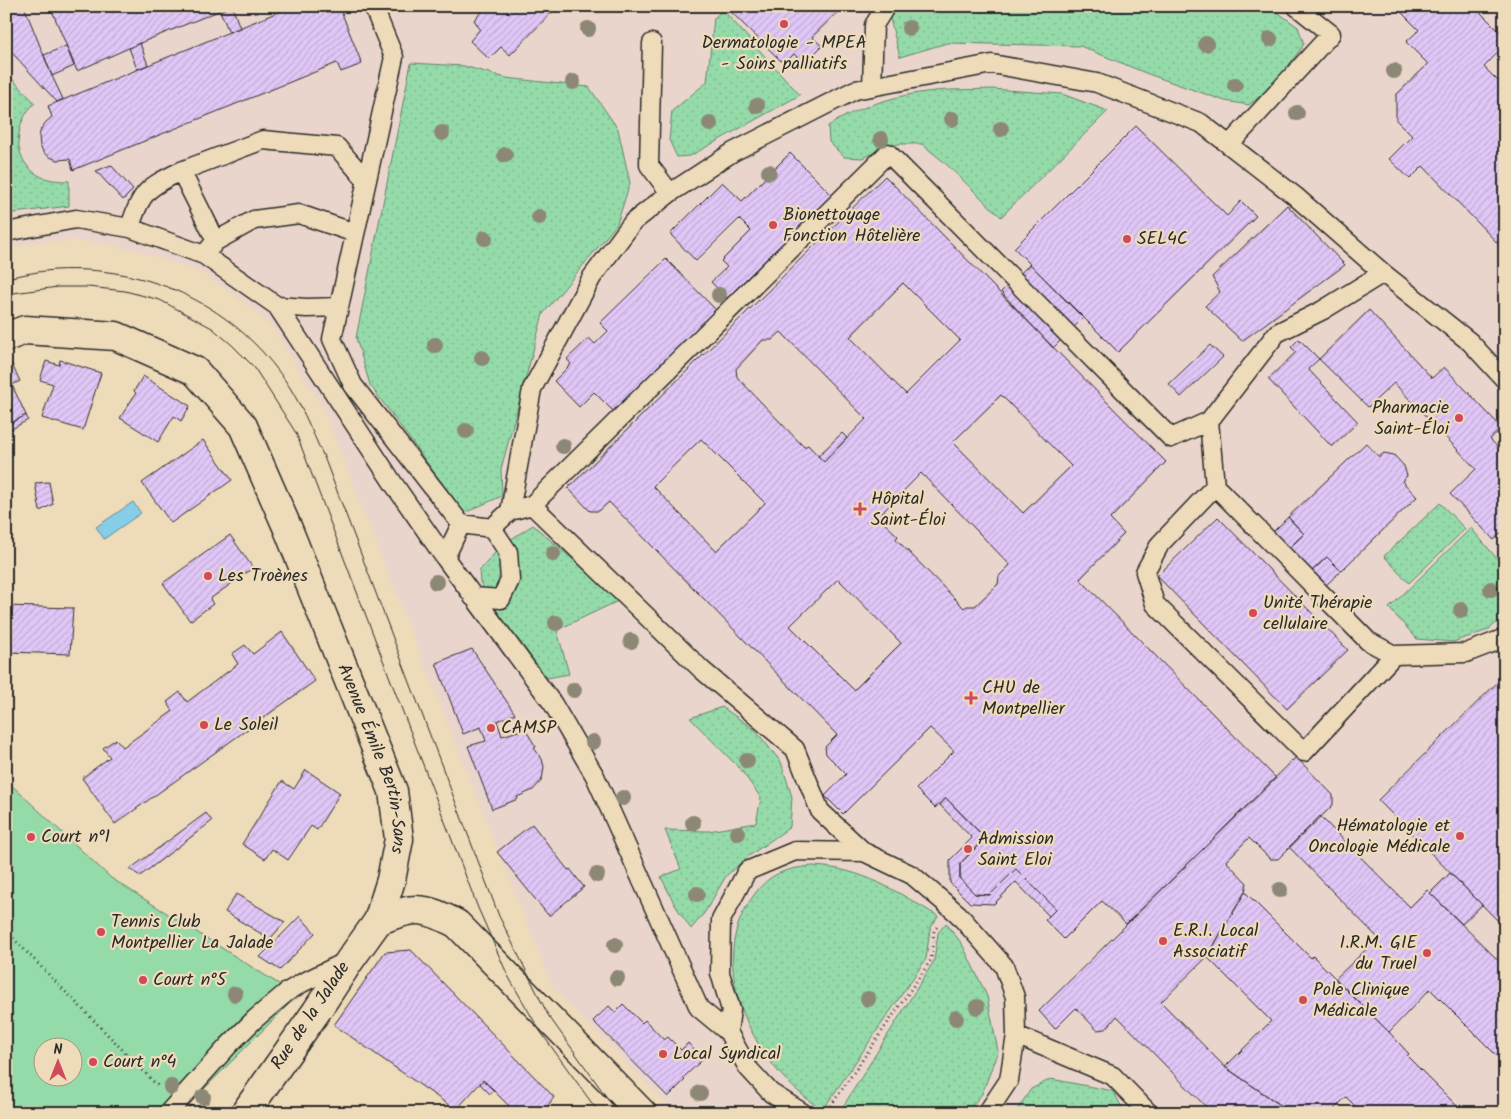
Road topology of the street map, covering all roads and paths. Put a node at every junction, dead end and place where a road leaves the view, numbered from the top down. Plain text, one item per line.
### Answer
1 (373, 6) edge
2 (886, 6) edge
3 (1296, 6) edge
4 (652, 43) dead end
5 (872, 87) junction
6 (1229, 146) junction
7 (181, 171) junction
8 (366, 180) junction
9 (670, 193) junction
10 (130, 228) junction
11 (6, 232) edge
12 (355, 233) junction
13 (216, 241) junction
14 (204, 255) junction
15 (1383, 274) junction
16 (277, 306) junction
17 (339, 307) junction
18 (6, 337) edge
19 (1501, 369) edge
20 (1210, 421) junction
21 (1216, 486) junction
22 (532, 505) junction
23 (510, 511) junction
24 (461, 524) junction
25 (492, 528) junction
26 (445, 558) junction
27 (473, 597) junction
28 (1505, 638) edge
29 (1394, 655) junction
30 (864, 852) junction
31 (954, 911) junction
32 (378, 921) junction
33 (6, 931) edge
34 (350, 960) junction
35 (728, 1032) junction
36 (1016, 1035) junction
37 (172, 1108) edge
38 (245, 1113) edge
39 (642, 1113) edge
40 (803, 1113) edge
41 (826, 1113) edge
42 (987, 1113) edge
43 (1149, 1113) edge

1 - 8 lane
2 - 5 lane
3 - 6 lane
4 - 9 lane
5 - 6 lane
5 - 9 lane
6 - 15 lane
7 - 8 lane
7 - 10 lane
7 - 13 lane
8 - 12 lane
9 - 23 lane
10 - 11 lane
10 - 14 lane
12 - 13 lane
12 - 17 lane
13 - 14 lane
14 - 16 lane
15 - 19 lane
15 - 20 lane
16 - 17 lane
16 - 26 lane
17 - 24 lane
18 - 32 street, Avenue Émile Bertin-Sans
20 - 21 lane
20 - 22 lane
21 - 29 lane
21 - 29 lane
22 - 23 lane
22 - 30 lane
23 - 25 lane
24 - 25 lane
24 - 26 lane
25 - 27 lane
26 - 27 lane
27 - 35 lane
28 - 29 lane
30 - 31 lane
30 - 35 lane
31 - 36 lane
31 - 41 path
32 - 34 street, Rue de la Jalade
32 - 39 street
33 - 37 path
34 - 37 lane
34 - 38 street, Rue de la Jalade
35 - 40 lane
36 - 42 lane
36 - 43 lane

